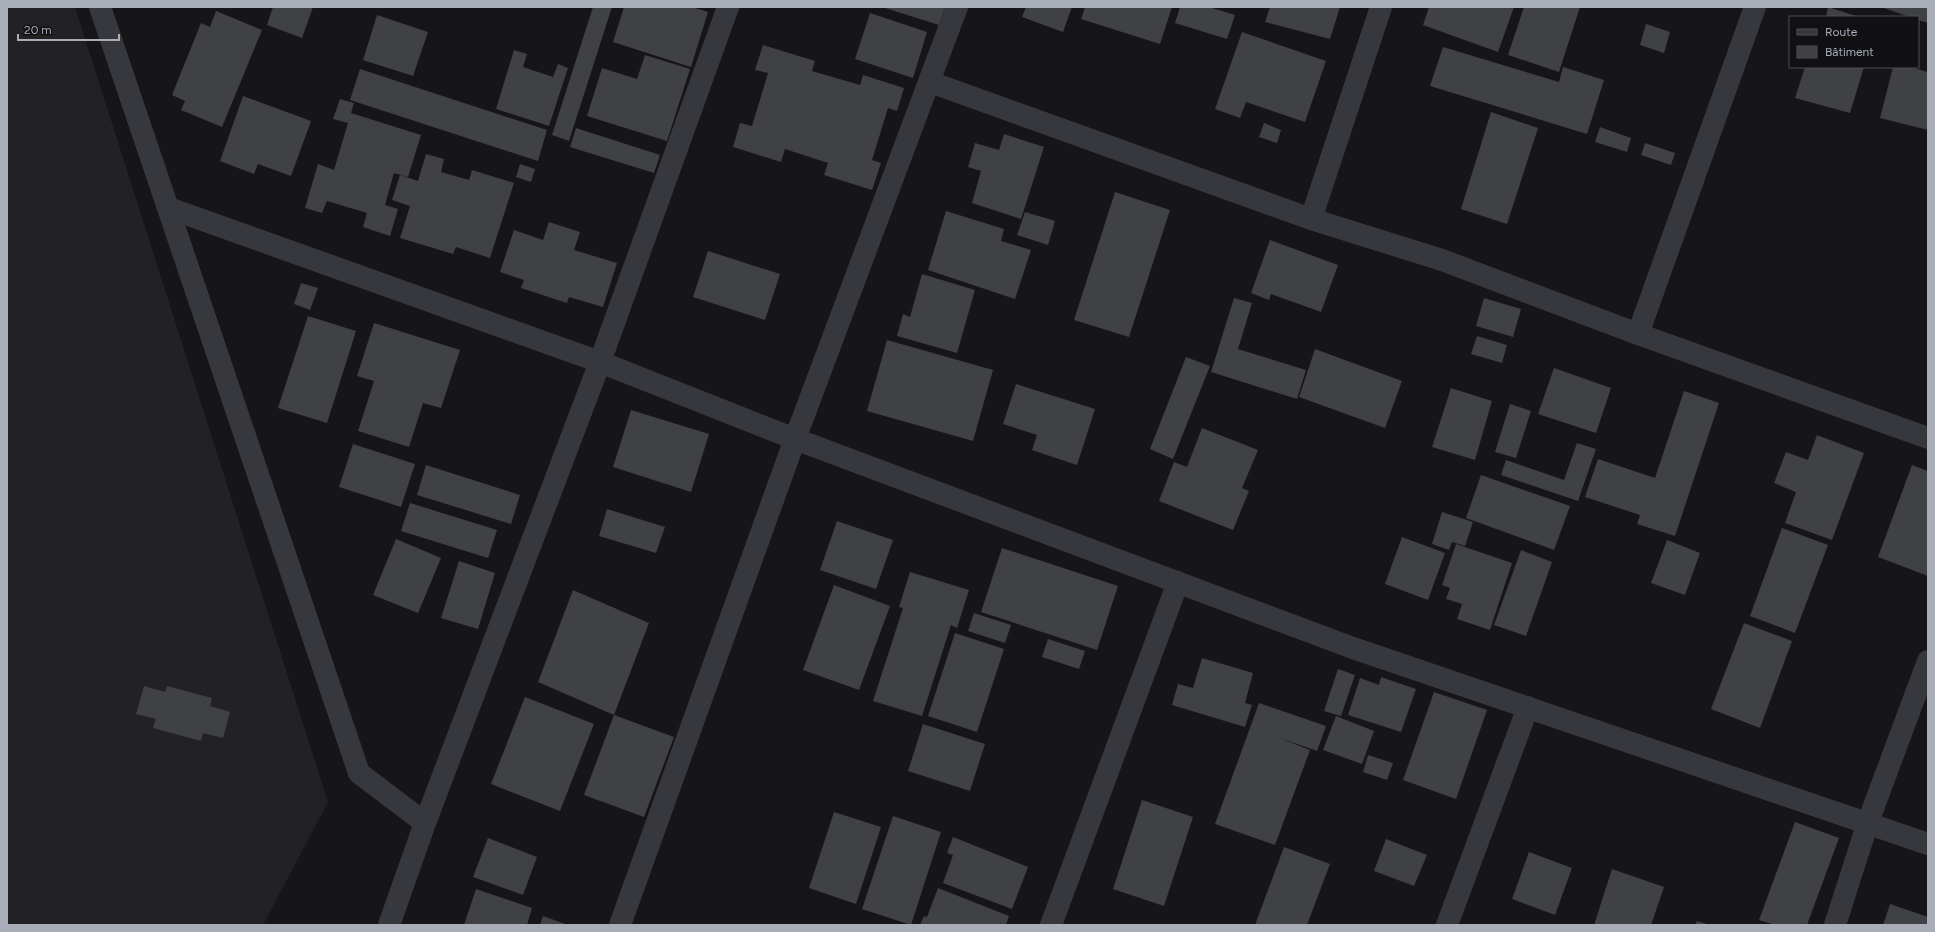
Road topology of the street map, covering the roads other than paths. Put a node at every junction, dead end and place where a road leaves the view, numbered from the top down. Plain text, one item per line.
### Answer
1 (100, 7) edge
2 (958, 7) edge
3 (1381, 7) edge
4 (1755, 7) edge
5 (724, 8) edge
6 (930, 82) junction
7 (169, 208) junction
8 (1310, 219) junction
9 (1638, 334) junction
10 (600, 362) junction
11 (1928, 438) edge
12 (795, 439) junction
13 (1178, 582) junction
14 (1928, 661) edge
15 (1528, 707) junction
16 (1868, 822) junction
17 (425, 823) junction
18 (1928, 844) edge
19 (389, 925) edge
20 (620, 925) edge
21 (1051, 925) edge
22 (1447, 925) edge
23 (1835, 925) edge

1 - 7 street
2 - 6 street
3 - 8 street
4 - 9 street
5 - 10 street
6 - 8 street
6 - 12 street
7 - 10 street
7 - 17 street
8 - 9 street
9 - 11 street
10 - 12 street
10 - 17 street
12 - 13 street
12 - 20 street
13 - 15 street
13 - 21 street
14 - 16 street
15 - 16 street
15 - 22 street
16 - 18 street
16 - 23 street
17 - 19 street

